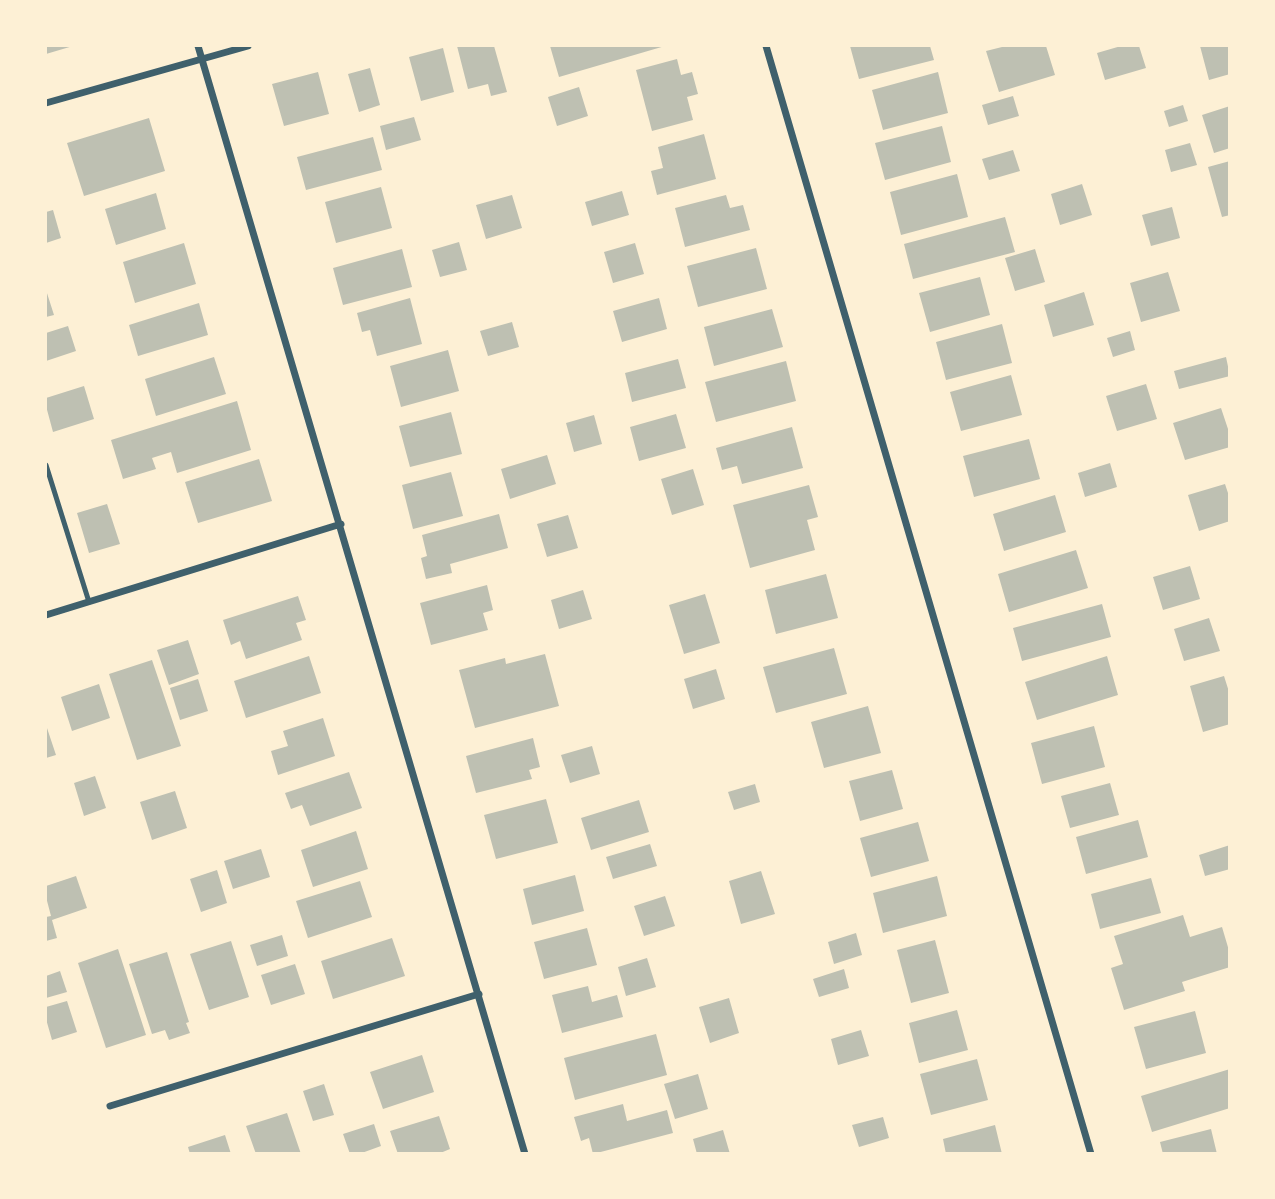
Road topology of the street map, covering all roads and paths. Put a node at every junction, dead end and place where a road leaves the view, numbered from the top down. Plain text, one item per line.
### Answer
1 (198, 46) edge
2 (248, 46) edge
3 (766, 46) edge
4 (202, 59) junction
5 (46, 103) edge
6 (46, 465) edge
7 (341, 524) junction
8 (89, 602) junction
9 (46, 615) edge
10 (479, 994) junction
11 (110, 1106) dead end
12 (526, 1153) edge
13 (1091, 1153) edge

1 - 4 street
2 - 4 street
3 - 13 street
4 - 5 street
4 - 7 street
6 - 8 lane
7 - 8 street
7 - 10 street
8 - 9 street
10 - 11 street
10 - 12 street

